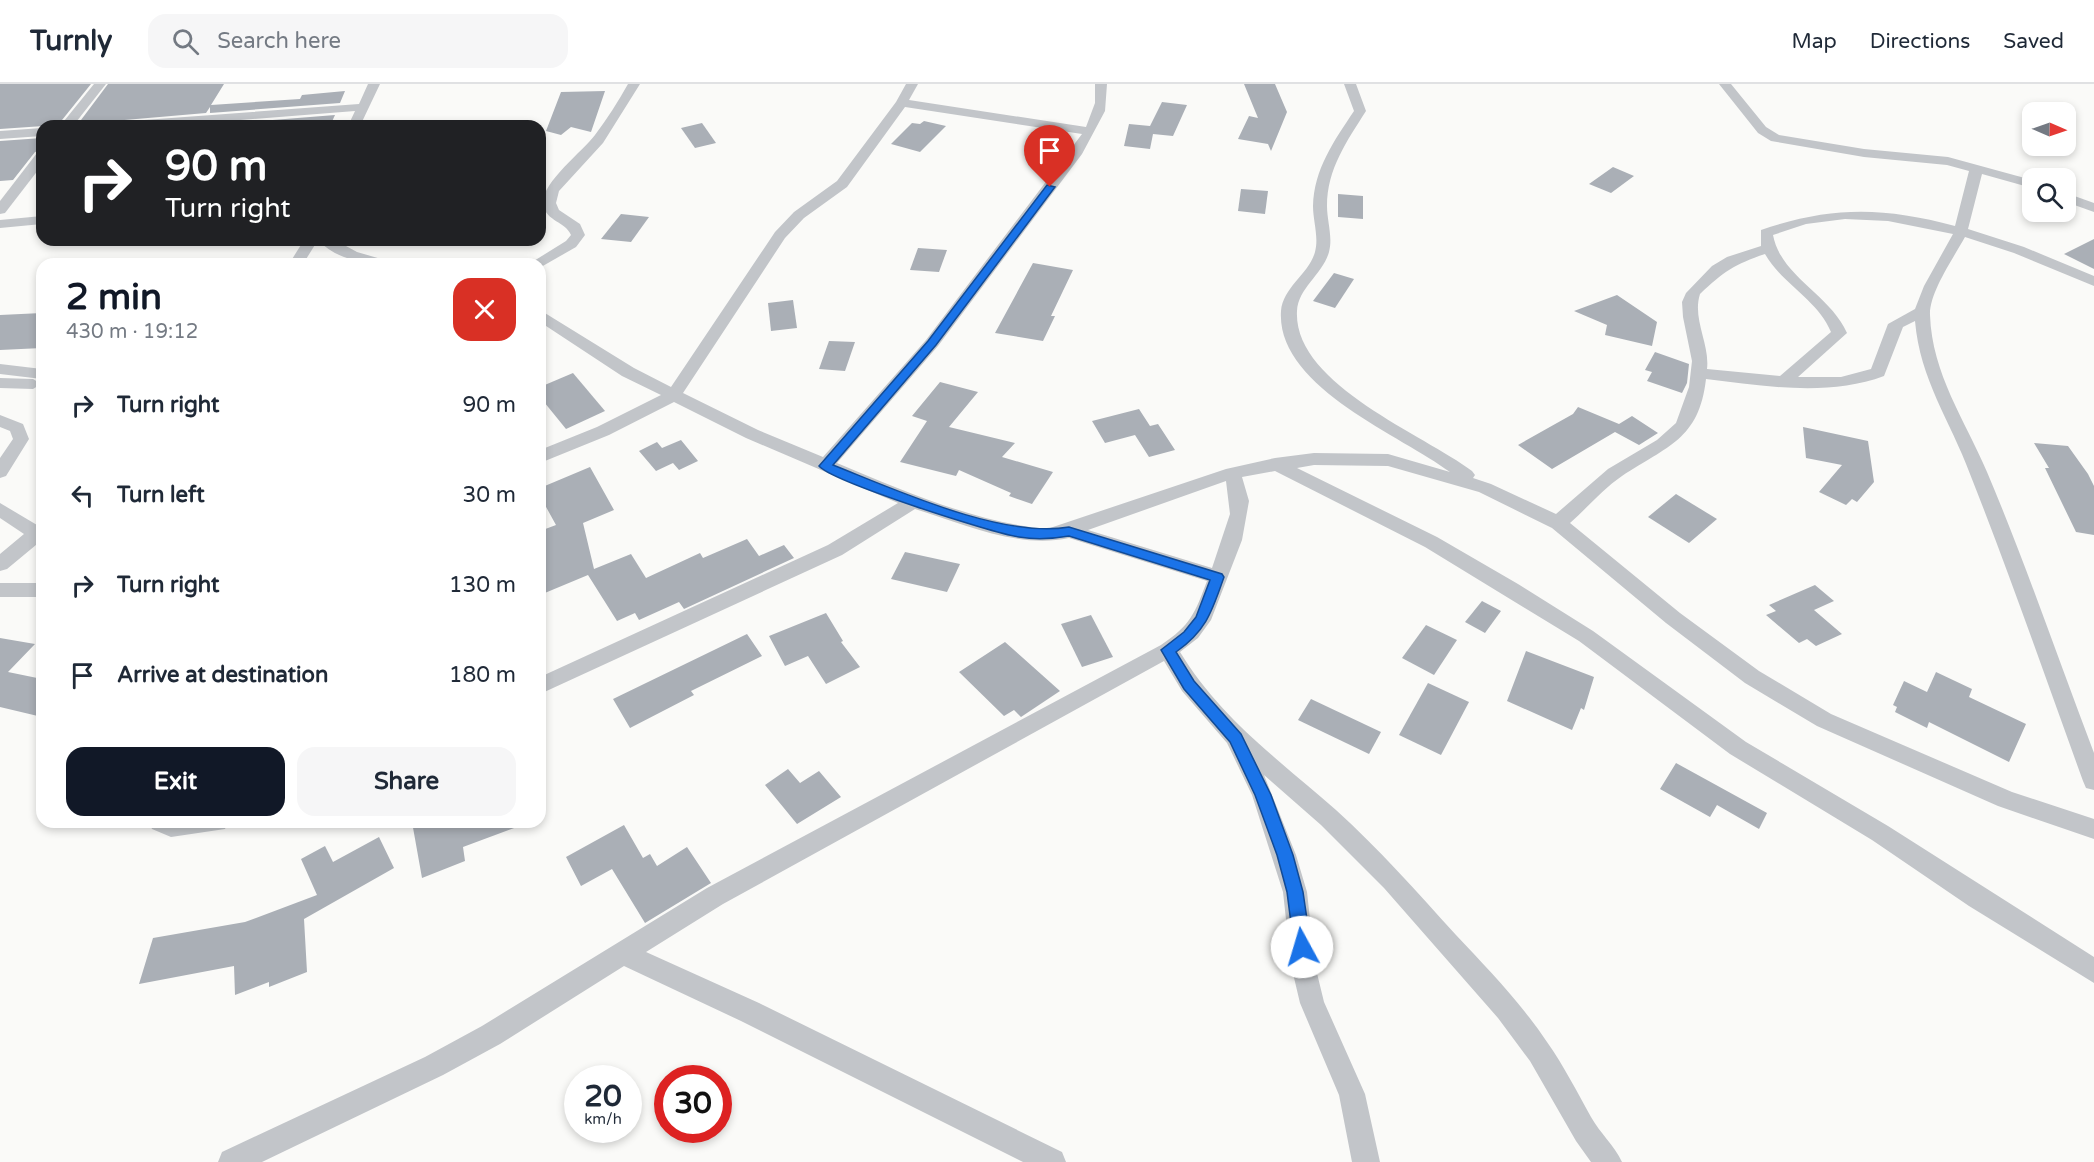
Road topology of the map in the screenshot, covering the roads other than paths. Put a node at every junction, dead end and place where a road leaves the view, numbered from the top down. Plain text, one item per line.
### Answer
1 (100, 84) edge
2 (374, 84) edge
3 (634, 84) edge
4 (912, 84) edge
5 (1101, 84) edge
6 (1350, 84) edge
7 (1725, 84) edge
8 (902, 103) junction
9 (363, 107) junction
10 (71, 120) edge
11 (195, 120) edge
12 (357, 120) edge
13 (1090, 131) junction
14 (36, 132) edge
15 (0, 135) edge
16 (36, 164) edge
17 (1977, 167) junction
18 (2022, 181) edge
19 (2076, 200) edge
20 (2094, 208) edge
21 (0, 210) edge
22 (36, 221) edge
23 (0, 224) edge
24 (1960, 233) junction
25 (336, 246) edge
26 (1770, 248) junction
27 (362, 258) edge
28 (546, 258) edge
29 (2094, 282) edge
30 (1922, 312) junction
31 (546, 319) edge
32 (0, 369) edge
33 (36, 373) edge
34 (1699, 373) junction
35 (1784, 381) junction
36 (36, 383) edge
37 (0, 384) edge
38 (673, 396) junction
39 (0, 420) edge
40 (546, 455) edge
41 (1275, 464) junction
42 (825, 466) junction
43 (0, 472) edge
44 (1232, 474) junction
45 (1485, 488) junction
46 (913, 502) junction
47 (0, 509) edge
48 (1558, 523) junction
49 (36, 530) edge
50 (1069, 531) junction
51 (36, 534) edge
52 (0, 564) edge
53 (1218, 577) junction
54 (0, 590) edge
55 (36, 590) edge
56 (1168, 650) junction
57 (546, 683) edge
58 (1236, 738) junction
59 (2094, 781) edge
60 (2094, 829) edge
61 (621, 953) junction
62 (2094, 971) edge
63 (232, 1162) edge
64 (1052, 1162) edge
65 (1366, 1162) edge
66 (1608, 1162) edge

1 - 10 street
2 - 9 street
3 - 28 street
4 - 8 street
5 - 13 street
6 - 45 street
7 - 17 street
8 - 13 street
8 - 38 street
9 - 11 street
9 - 12 street
13 - 42 street
14 - 15 street
16 - 21 street
17 - 18 street
17 - 24 street
19 - 20 street
22 - 23 street
24 - 26 street
24 - 29 street
24 - 30 street
25 - 27 street
26 - 34 street
26 - 35 street
30 - 35 street
30 - 59 street
31 - 38 street
32 - 33 street
34 - 35 street
34 - 48 street
36 - 37 street
38 - 40 street
38 - 42 street
39 - 43 street
41 - 44 street
41 - 45 street
41 - 62 street
42 - 46 street
44 - 50 street
44 - 53 street
45 - 48 street
46 - 50 street
46 - 57 street
47 - 49 street
48 - 60 street
50 - 53 street
51 - 52 street
53 - 56 street
54 - 55 street
56 - 58 street
56 - 61 street
58 - 65 street
58 - 66 street
61 - 63 street
61 - 64 street

